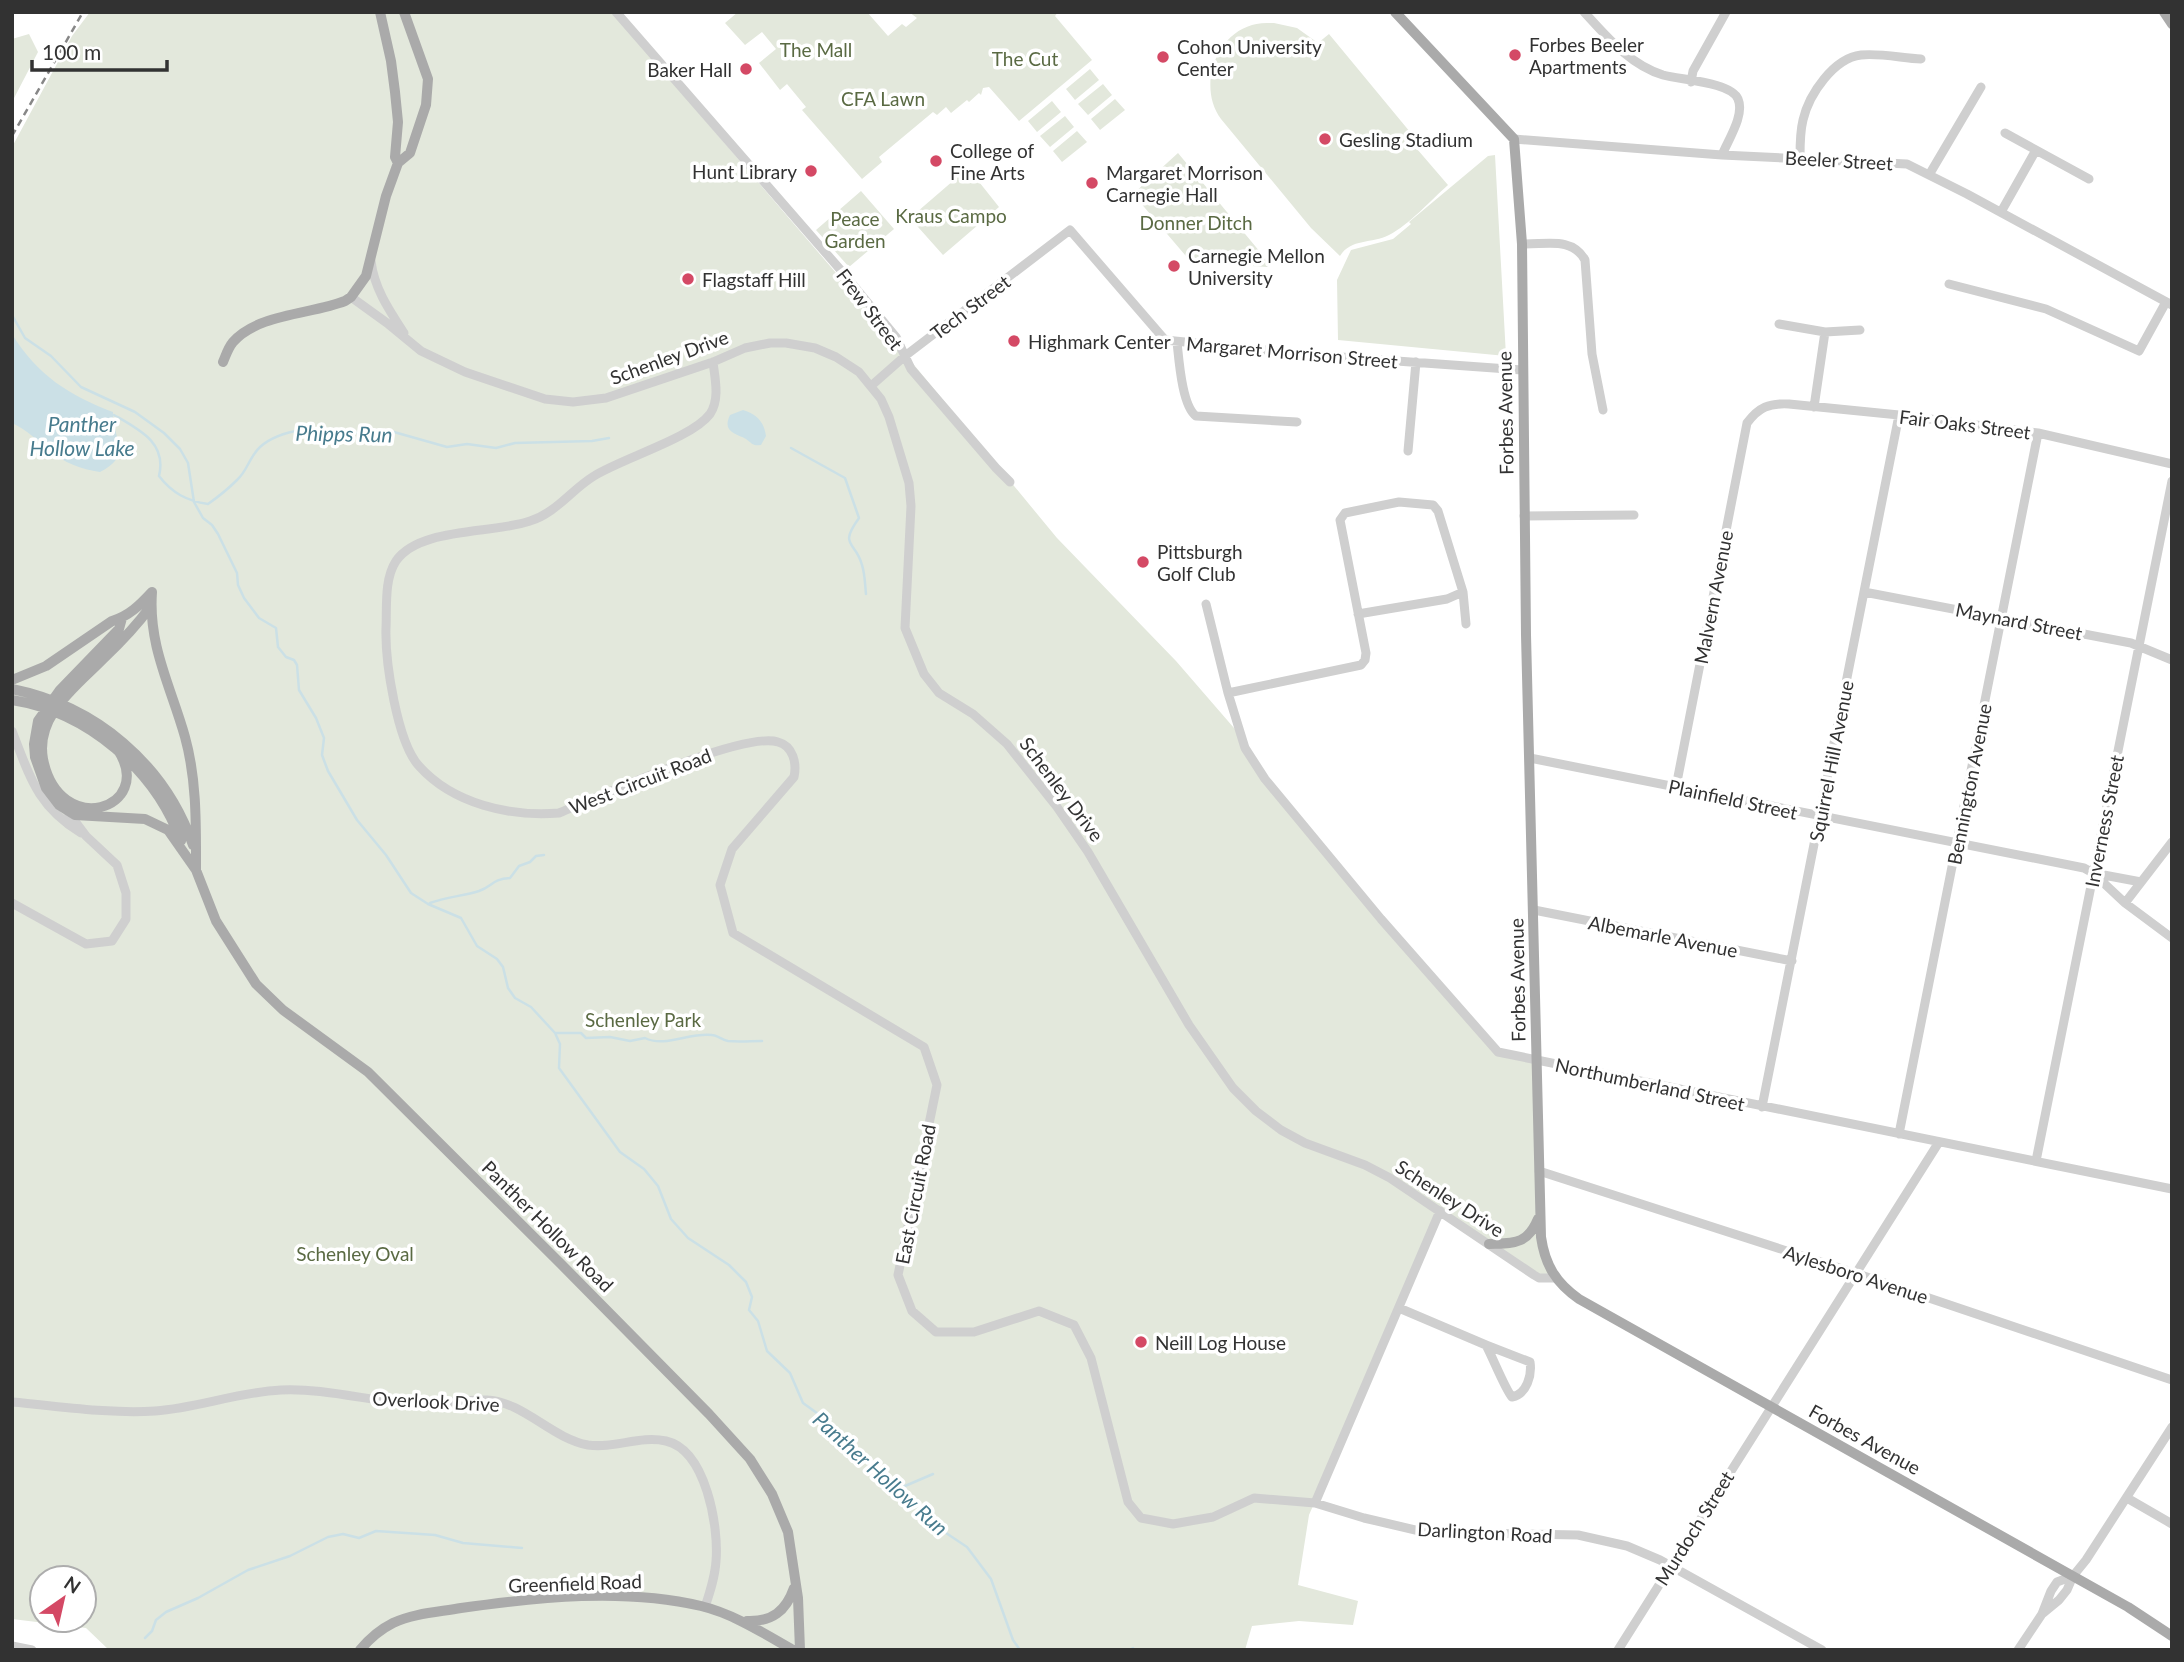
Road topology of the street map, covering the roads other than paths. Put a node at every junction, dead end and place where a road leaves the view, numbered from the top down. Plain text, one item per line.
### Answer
1 (380, 12) edge
2 (404, 12) edge
3 (616, 12) edge
4 (1395, 12) edge
5 (1584, 12) edge
6 (1726, 12) edge
7 (2164, 12) edge
8 (2172, 24) edge
9 (1920, 60) dead end
10 (1691, 82) junction
11 (1981, 88) dead end
12 (2005, 133) dead end
13 (1514, 139) junction
14 (2036, 150) junction
15 (1722, 155) junction
16 (1800, 157) junction
17 (398, 163) junction
18 (1930, 176) junction
19 (2089, 179) dead end
20 (2001, 212) junction
21 (1070, 230) joint
22 (1522, 244) junction
23 (370, 258) junction
24 (1949, 284) dead end
25 (351, 298) junction
26 (2169, 304) edge
27 (1779, 324) dead end
28 (1860, 330) dead end
29 (1825, 332) junction
30 (1177, 342) junction
31 (411, 343) junction
32 (905, 356) junction
33 (223, 362) dead end
34 (713, 362) junction
35 (1416, 362) junction
36 (1522, 370) junction
37 (871, 386) junction
38 (1814, 407) junction
39 (1603, 410) dead end
40 (1756, 410) joint
41 (1899, 415) junction
42 (1297, 422) dead end
43 (2038, 433) junction
44 (1408, 451) dead end
45 (2172, 464) edge
46 (2172, 481) edge
47 (1010, 482) dead end
48 (1633, 515) dead end
49 (1524, 516) junction
50 (1464, 592) junction
51 (1864, 592) junction
52 (1206, 604) dead end
53 (151, 606) junction
54 (1358, 614) junction
55 (2002, 617) junction
56 (122, 618) junction
57 (1466, 624) dead end
58 (134, 628) junction
59 (154, 642) junction
60 (2139, 646) junction
61 (2172, 660) edge
62 (12, 680) edge
63 (12, 689) edge
64 (1228, 693) junction
65 (28, 698) junction
66 (12, 700) edge
67 (75, 716) junction
68 (12, 731) edge
69 (118, 750) junction
70 (1530, 758) junction
71 (794, 777) joint
72 (1676, 787) junction
73 (68, 812) junction
74 (1820, 817) junction
75 (86, 836) junction
76 (2172, 842) edge
77 (1958, 843) junction
78 (191, 854) junction
79 (2093, 873) junction
80 (2141, 882) junction
81 (2125, 902) junction
82 (12, 903) edge
83 (1534, 910) junction
84 (2172, 938) edge
85 (1792, 961) junction
86 (1536, 1062) junction
87 (1762, 1107) junction
88 (1899, 1134) junction
89 (1938, 1142) junction
90 (2036, 1161) junction
91 (1539, 1171) junction
92 (2172, 1189) edge
93 (1440, 1211) junction
94 (1541, 1213) junction
95 (1489, 1244) junction
96 (1855, 1273) junction
97 (1554, 1278) junction
98 (1399, 1308) junction
99 (1486, 1345) junction
100 (2172, 1380) edge
101 (12, 1402) edge
102 (1770, 1406) junction
103 (2172, 1427) edge
104 (2127, 1498) junction
105 (1315, 1503) junction
106 (2172, 1524) edge
107 (1670, 1566) junction
108 (2073, 1576) junction
109 (796, 1583) junction
110 (705, 1607) junction
111 (740, 1621) junction
112 (2172, 1636) edge
113 (12, 1646) edge
114 (32, 1650) edge
115 (360, 1650) edge
116 (793, 1650) edge
117 (800, 1650) edge
118 (1618, 1650) edge
119 (1822, 1650) edge
120 (2018, 1650) edge

1 - 17 main road, Schenley Drive
2 - 17 main road, Schenley Drive
3 - 32 street, Frew Street
4 - 13 main road
5 - 10 street
6 - 10 street
7 - 8 main road
9 - 16 street
10 - 15 street
11 - 18 street
12 - 14 street
13 - 15 street, Beeler Street
13 - 22 main road, Forbes Avenue
14 - 19 street
14 - 20 street
15 - 16 street, Beeler Street
16 - 18 street, Beeler Street
17 - 23 main road, Schenley Drive
18 - 20 street, Beeler Street
20 - 26 street, Beeler Street
21 - 30 street, Margaret Morrison Street
21 - 32 street, Tech Street
22 - 36 main road, Forbes Avenue
22 - 39 street
23 - 25 main road, Schenley Drive
23 - 31 street, Schenley Drive
24 - 26 street
25 - 31 street, Schenley Drive
25 - 33 main road
27 - 29 street
28 - 29 street
29 - 38 street
30 - 35 street, Margaret Morrison Street
30 - 42 street
31 - 34 street, Schenley Drive
32 - 37 street, Tech Street
32 - 47 street, Frew Street
34 - 37 street, Schenley Drive
34 - 71 street, West Circuit Road
35 - 36 street, Margaret Morrison Street
35 - 44 street
36 - 49 main road, Forbes Avenue
37 - 93 street, Schenley Drive
38 - 40 street, Fair Oaks Street
38 - 41 street, Fair Oaks Street
40 - 72 street, Malvern Avenue
41 - 43 street, Fair Oaks Street
41 - 51 street, Squirrel Hill Avenue
43 - 45 street, Fair Oaks Street
43 - 55 street, Bennington Avenue
46 - 60 street, Inverness Street
48 - 49 street
49 - 70 main road, Forbes Avenue
50 - 54 street
50 - 54 street
50 - 57 street
51 - 55 street, Maynard Street
51 - 74 street, Squirrel Hill Avenue
52 - 64 street, Northumberland Street
53 - 56 main road
53 - 58 main road
53 - 59 main road
54 - 64 street
55 - 60 street, Maynard Street
55 - 77 street, Bennington Avenue
56 - 58 main road
56 - 62 main road
56 - 73 main road
58 - 59 main road
58 - 69 main road
59 - 78 main road
60 - 61 street, Maynard Street
60 - 79 street, Inverness Street
63 - 65 main road
64 - 86 street, Northumberland Street
65 - 66 main road
65 - 67 main road
67 - 69 main road
67 - 78 main road
68 - 75 street
69 - 78 main road
70 - 72 street, Plainfield Street
70 - 83 main road, Forbes Avenue
71 - 105 street, East Circuit Road
72 - 74 street, Plainfield Street
73 - 75 street
73 - 78 main road
74 - 77 street, Plainfield Street
74 - 85 street, Squirrel Hill Avenue
75 - 82 street
76 - 80 street
77 - 79 street, Plainfield Street
77 - 88 street, Bennington Avenue
78 - 109 main road, Panther Hollow Road
79 - 80 street, Plainfield Street
79 - 81 street
79 - 90 street, Inverness Street
80 - 81 street
81 - 84 street
83 - 85 street, Albemarle Avenue
83 - 86 main road, Forbes Avenue
85 - 87 street, Squirrel Hill Avenue
86 - 87 street, Northumberland Street
86 - 91 main road, Forbes Avenue
87 - 88 street, Northumberland Street
88 - 89 street, Northumberland Street
89 - 90 street, Northumberland Street
89 - 96 street, Murdoch Street
90 - 92 street, Northumberland Street
91 - 94 main road, Forbes Avenue
91 - 96 street, Aylesboro Avenue
93 - 95 street, Schenley Drive
93 - 98 street
94 - 95 main road
94 - 97 main road, Forbes Avenue
95 - 97 street, Schenley Drive
96 - 100 street, Aylesboro Avenue
96 - 102 street, Murdoch Street
97 - 102 main road, Forbes Avenue
98 - 99 street
98 - 105 street
99 - 99 street
101 - 110 street, Overlook Drive
102 - 107 street, Murdoch Street
102 - 108 main road, Forbes Avenue
103 - 104 street
104 - 106 street
104 - 108 street
105 - 107 street, Darlington Road
107 - 118 street, Murdoch Street
107 - 119 street, Darlington Road
108 - 112 main road, Forbes Avenue
108 - 120 street
109 - 111 main road
109 - 117 main road, Panther Hollow Road
110 - 111 main road, Greenfield Road
110 - 115 main road, Greenfield Road
111 - 116 main road, Greenfield Road
113 - 114 street

